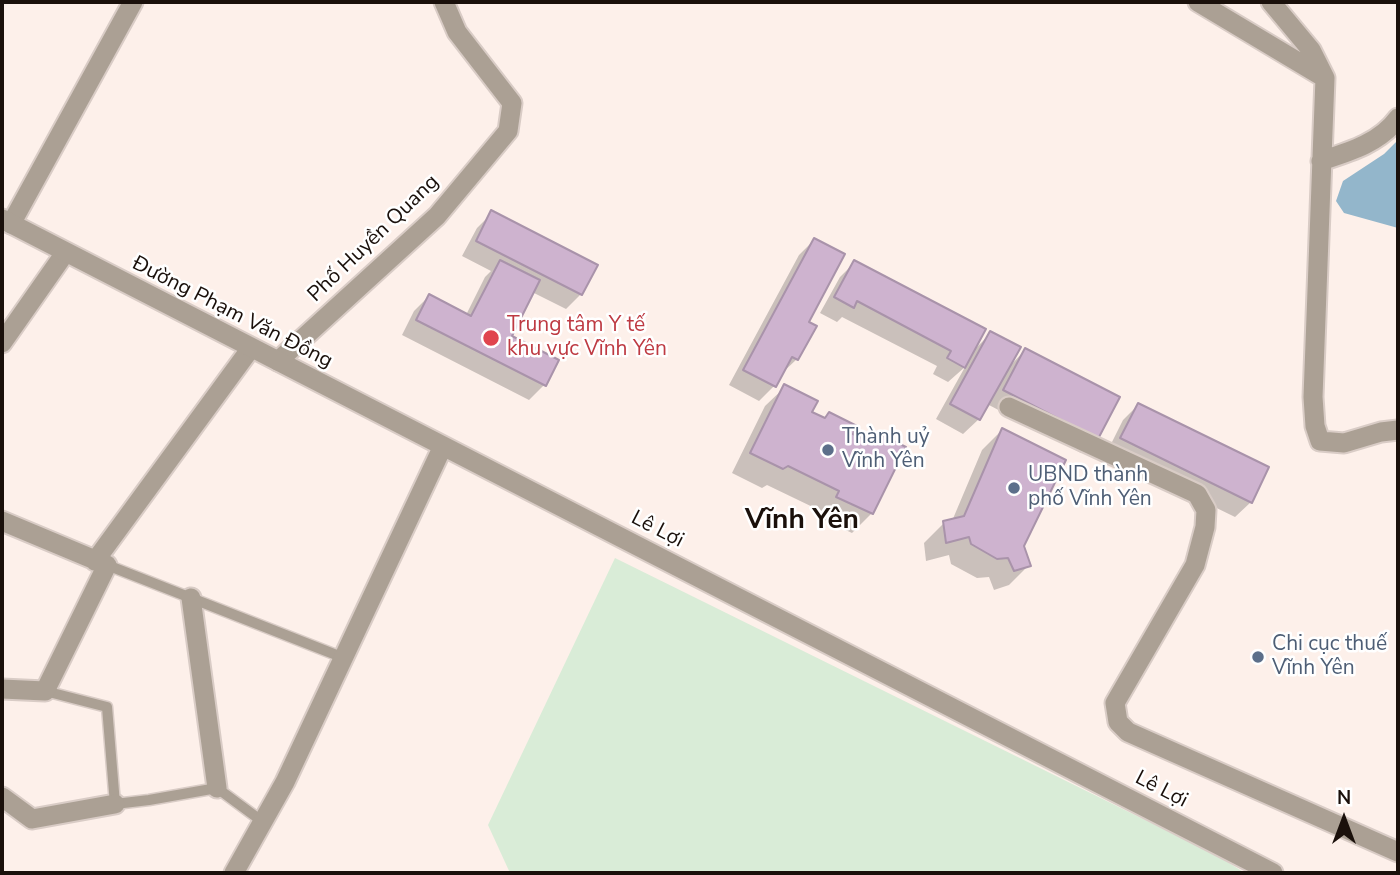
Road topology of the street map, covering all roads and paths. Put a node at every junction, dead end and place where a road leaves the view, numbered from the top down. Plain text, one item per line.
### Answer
1 (133, 2) edge
2 (444, 2) edge
3 (1198, 2) edge
4 (1278, 4) edge
5 (1325, 78) junction
6 (1398, 118) edge
7 (1321, 161) junction
8 (6, 221) edge
9 (65, 253) junction
10 (2, 343) edge
11 (251, 348) junction
12 (278, 362) junction
13 (1009, 407) dead end
14 (1398, 430) edge
15 (443, 446) junction
16 (2, 521) edge
17 (101, 563) junction
18 (191, 598) junction
19 (344, 658) junction
20 (2, 689) edge
21 (45, 691) junction
22 (217, 788) junction
23 (2, 797) edge
24 (115, 804) junction
25 (263, 822) junction
26 (1398, 852) edge
27 (1268, 872) edge
28 (234, 873) edge

1 - 8 street
2 - 12 street, Phố Huyền Quang
3 - 5 street
4 - 5 street
5 - 7 street
6 - 7 street
7 - 14 street
8 - 9 street, Đường Phạm Văn Đồng
9 - 10 street
9 - 11 street, Đường Phạm Văn Đồng
11 - 12 street, Đường Phạm Văn Đồng
11 - 17 street
12 - 15 street, Đường Phạm Văn Đồng
13 - 26 street
15 - 19 street
15 - 27 street, Lê Lợi
16 - 17 street
17 - 18 lane
17 - 21 street
18 - 19 lane
18 - 22 street
19 - 25 street
20 - 21 street
21 - 24 lane
22 - 24 lane
22 - 25 lane
23 - 24 street
25 - 28 street

